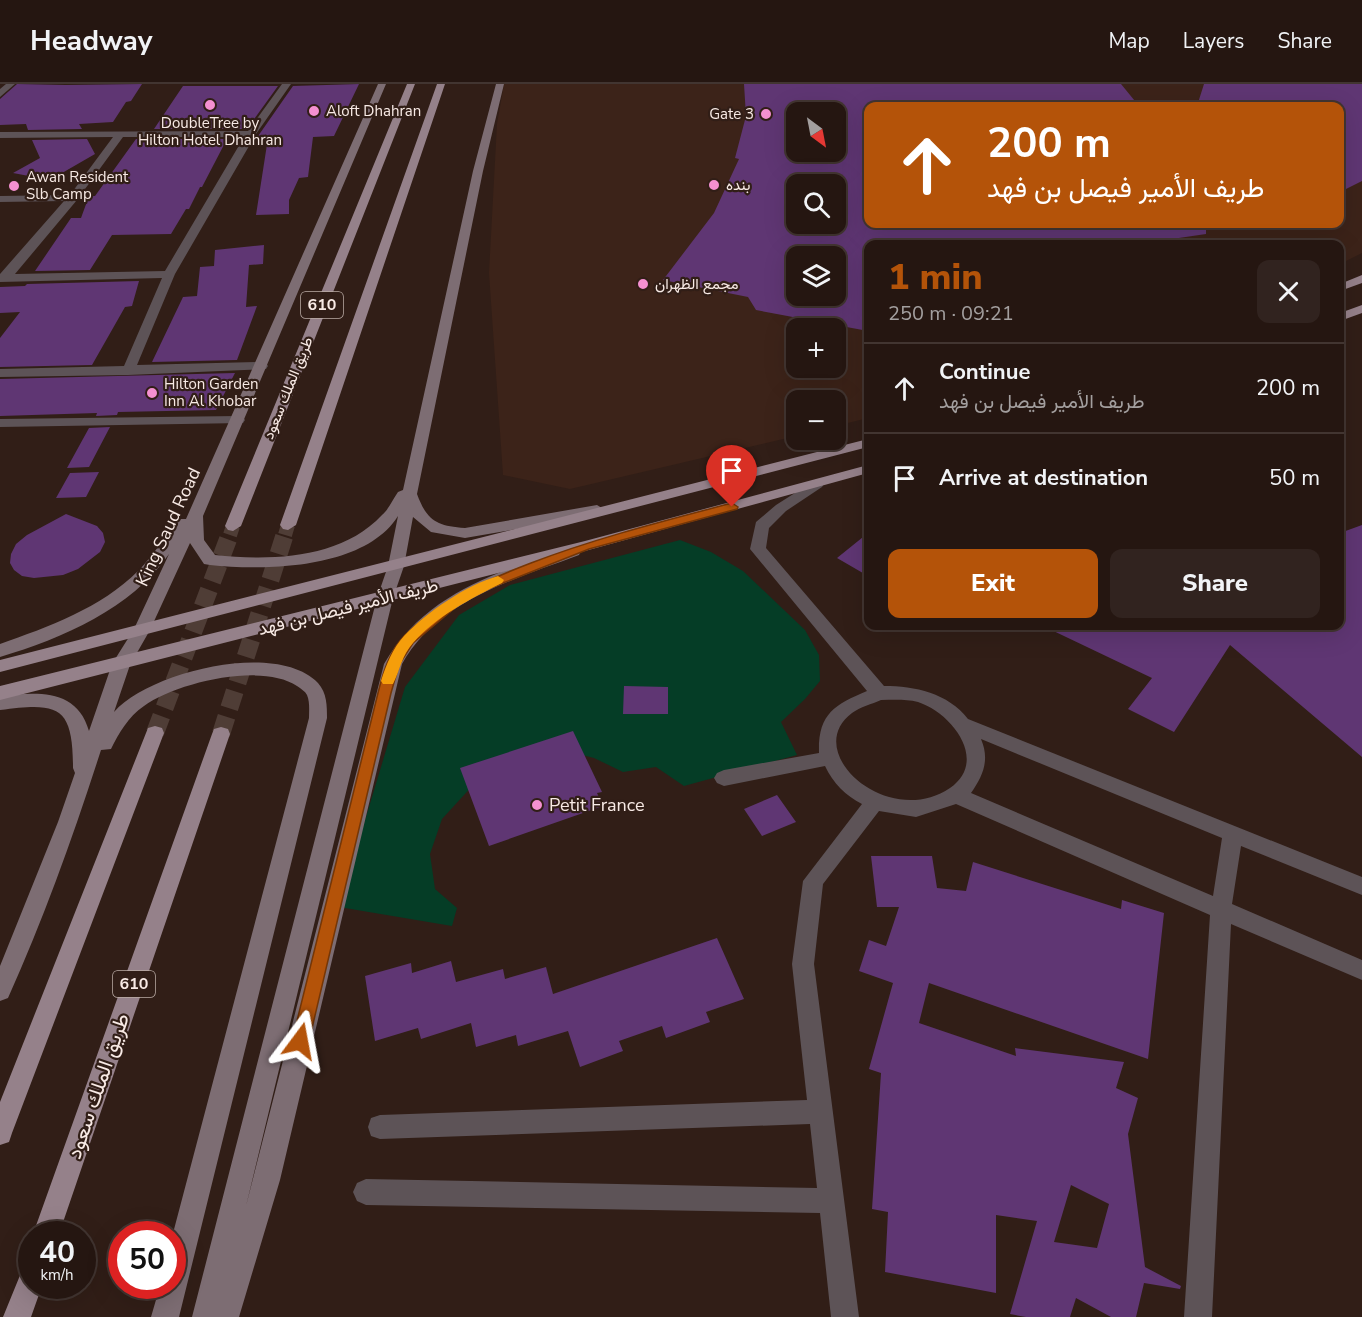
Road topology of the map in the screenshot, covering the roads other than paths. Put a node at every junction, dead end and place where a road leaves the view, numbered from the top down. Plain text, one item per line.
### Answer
1 (11, 84) edge
2 (286, 84) edge
3 (411, 84) edge
4 (441, 84) edge
5 (500, 84) edge
6 (379, 85) edge
7 (0, 94) edge
8 (0, 135) edge
9 (120, 135) junction
10 (251, 135) junction
11 (73, 198) junction
12 (0, 199) edge
13 (170, 274) junction
14 (2, 278) edge
15 (1362, 279) edge
16 (1344, 286) edge
17 (1362, 309) edge
18 (1344, 316) edge
19 (261, 366) junction
20 (128, 371) junction
21 (0, 373) edge
22 (238, 420) junction
23 (0, 423) edge
24 (864, 444) edge
25 (414, 468) junction
26 (864, 470) edge
27 (214, 474) junction
28 (817, 484) junction
29 (409, 493) junction
30 (654, 500) junction
31 (197, 512) junction
32 (288, 525) tunnel mouth
33 (233, 526) tunnel mouth
34 (585, 546) junction
35 (396, 566) junction
36 (385, 598) junction
37 (142, 630) junction
38 (0, 651) edge
39 (121, 664) junction
40 (0, 666) edge
41 (0, 693) edge
42 (879, 693) junction
43 (0, 703) edge
44 (965, 725) junction
45 (155, 733) tunnel mouth
46 (221, 734) tunnel mouth
47 (829, 758) junction
48 (724, 778) dead end
49 (82, 779) junction
50 (957, 796) junction
51 (875, 802) junction
52 (68, 822) junction
53 (1233, 834) junction
54 (1362, 886) edge
55 (1221, 909) junction
56 (1362, 970) edge
57 (0, 991) edge
58 (820, 1112) junction
59 (380, 1127) dead end
60 (0, 1134) edge
61 (366, 1192) dead end
62 (831, 1201) junction
63 (51, 1221) edge
64 (24, 1299) edge
65 (17, 1317) edge
66 (165, 1317) edge
67 (206, 1317) edge
68 (225, 1317) edge
69 (845, 1317) edge
70 (1198, 1317) edge

1 - 7 street
2 - 10 street
3 - 33 main road, طريق الملك سعود / 610
4 - 32 main road, 610
5 - 25 main road
6 - 19 main road, King Saud Road
8 - 9 street
9 - 10 street
9 - 11 street
10 - 13 street
11 - 12 street
11 - 14 street
13 - 14 street
13 - 20 street
15 - 16 main road
17 - 18 main road
19 - 20 street
19 - 22 main road, King Saud Road
20 - 21 street
22 - 23 street
22 - 27 main road, King Saud Road
24 - 30 main road, طريف الأمير فيصل بن فهد
25 - 29 main road
25 - 31 main road
26 - 28 main road, طريف الأمير فيصل بن فهد
27 - 31 main road, King Saud Road
27 - 38 main road
28 - 34 main road, طريف الأمير فيصل بن فهد
28 - 42 street
29 - 30 main road
29 - 35 main road
30 - 35 main road, طريف الأمير فيصل بن فهد
31 - 37 main road, King Saud Road
34 - 36 main road, طريف الأمير فيصل بن فهد
34 - 68 main road
35 - 36 main road
35 - 37 main road, طريف الأمير فيصل بن فهد
36 - 39 main road, طريف الأمير فيصل بن فهد
36 - 67 main road
37 - 39 main road, King Saud Road
37 - 40 main road, طريف الأمير فيصل بن فهد
39 - 41 main road, طريف الأمير فيصل بن فهد
39 - 49 main road, King Saud Road
42 - 44 street
42 - 47 street
43 - 49 main road
44 - 50 street
44 - 53 street
45 - 60 main road
46 - 63 main road, طريق الملك سعود / 610
47 - 48 street
47 - 51 street
49 - 52 main road, King Saud Road
50 - 51 street
50 - 55 street
51 - 58 street
52 - 57 main road, King Saud Road
52 - 66 main road
53 - 54 street
53 - 55 street
55 - 56 street
55 - 70 street
58 - 59 street
58 - 62 street
61 - 62 street
62 - 69 street
64 - 65 main road

